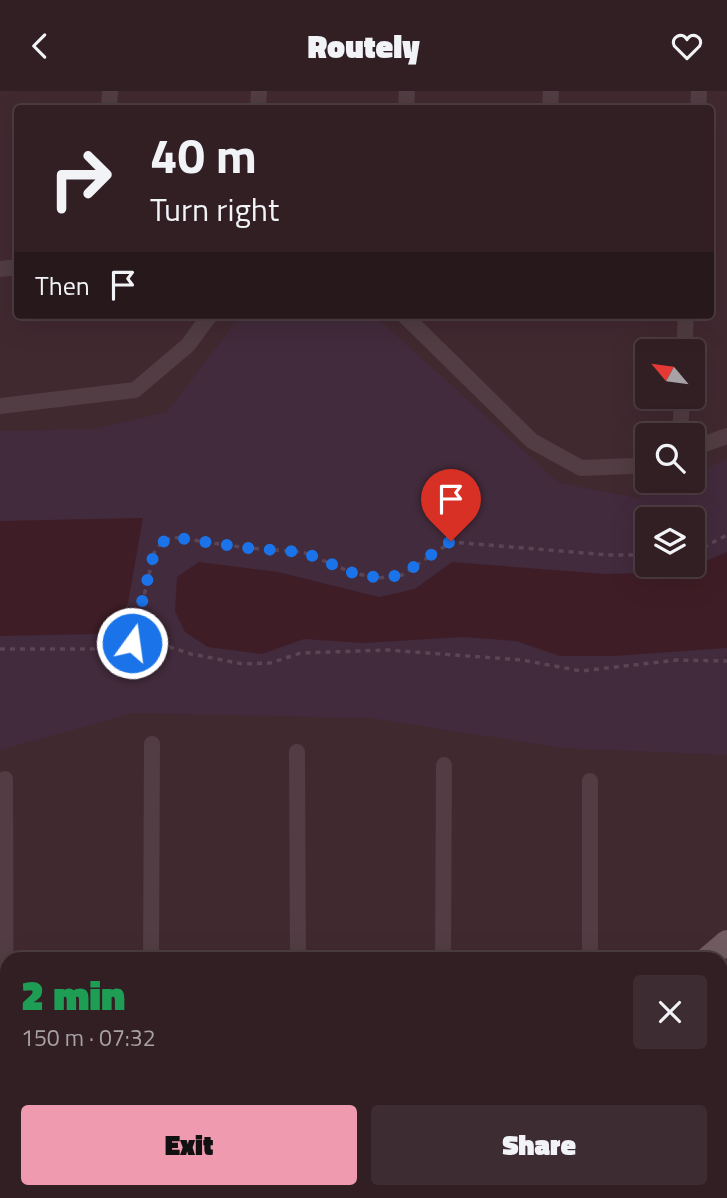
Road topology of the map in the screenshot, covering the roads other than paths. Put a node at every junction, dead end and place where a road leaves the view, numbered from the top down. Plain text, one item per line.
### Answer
1 (207, 319) edge
2 (408, 319) edge
3 (686, 319) edge
4 (685, 339) edge
5 (0, 405) edge
6 (727, 436) edge
7 (705, 444) edge
8 (635, 465) edge
9 (152, 744) dead end
10 (297, 752) dead end
11 (444, 765) dead end
12 (5, 779) dead end
13 (590, 781) dead end
14 (6, 952) edge
15 (151, 952) edge
16 (299, 952) edge
17 (443, 952) edge
18 (590, 952) edge

1 - 5 street
2 - 8 street
3 - 4 street
6 - 7 street
9 - 15 street
10 - 16 street
11 - 17 street
12 - 14 street
13 - 18 street

